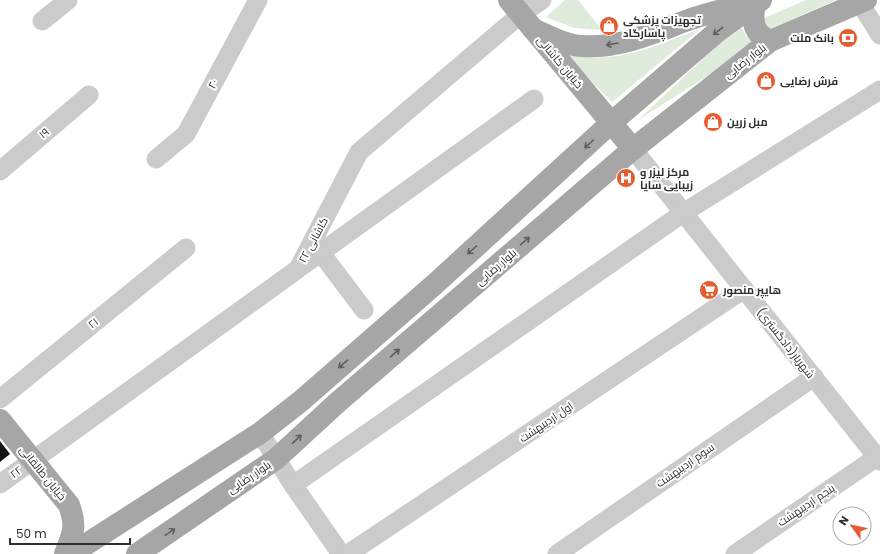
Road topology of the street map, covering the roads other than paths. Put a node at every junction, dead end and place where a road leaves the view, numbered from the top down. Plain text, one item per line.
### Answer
1 (68, 0) edge
2 (258, 0) edge
3 (542, 0) edge
4 (863, 1) edge
5 (757, 2) edge
6 (521, 15) edge
7 (42, 21) dead end
8 (880, 35) edge
9 (770, 41) junction
10 (880, 90) edge
11 (89, 95) dead end
12 (534, 99) dead end
13 (611, 123) junction
14 (633, 149) junction
15 (156, 159) dead end
16 (0, 171) edge
17 (683, 213) junction
18 (186, 248) dead end
19 (320, 253) junction
20 (298, 269) junction
21 (744, 289) junction
22 (364, 310) dead end
23 (814, 377) junction
24 (0, 399) edge
25 (0, 420) edge
26 (260, 433) junction
27 (276, 459) junction
28 (879, 459) edge
29 (32, 460) junction
30 (0, 484) edge
31 (293, 485) junction
32 (65, 554) edge
33 (71, 554) edge
34 (138, 554) edge
35 (341, 554) edge
36 (348, 554) edge
37 (557, 554) edge
38 (735, 554) edge

1 - 7 street
2 - 15 street, ۲۰
3 - 6 street, کاشانی ۲۲
4 - 8 street
4 - 9 main road, بلوار رضایی
5 -> 6 main road
5 - 9 main road
5 -> 13 main road
6 - 13 main road, خیابان کاشانی
6 - 20 street, کاشانی ۲۲
9 - 14 main road, بلوار رضایی
10 - 17 street
11 - 16 street, ۱۹
12 - 19 street
13 - 14 main road, خیابان کاشانی
13 -> 26 main road
14 - 17 street, شهریار(دادگستری)
27 -> 14 main road, بلوار رضایی
17 - 21 street, شهریار(دادگستری)
17 - 31 street
18 - 24 street, ۲۱
19 - 20 street
19 - 22 street
20 - 29 street, کاشانی ۲۲
21 - 23 street, شهریار(دادگستری)
21 - 36 street, اول اردیبهشت
23 - 28 street, شهریار(دادگستری)
23 - 37 street, سوم اردیبهشت
25 - 29 main road, خیابان طالقانی
26 - 27 street
26 - 33 main road
27 - 31 street
34 -> 27 main road, بلوار رضایی
28 - 38 street, پنجم اردیبهشت
29 - 30 street, ۲۲
29 - 32 main road, خیابان طالقانی
31 - 35 street

